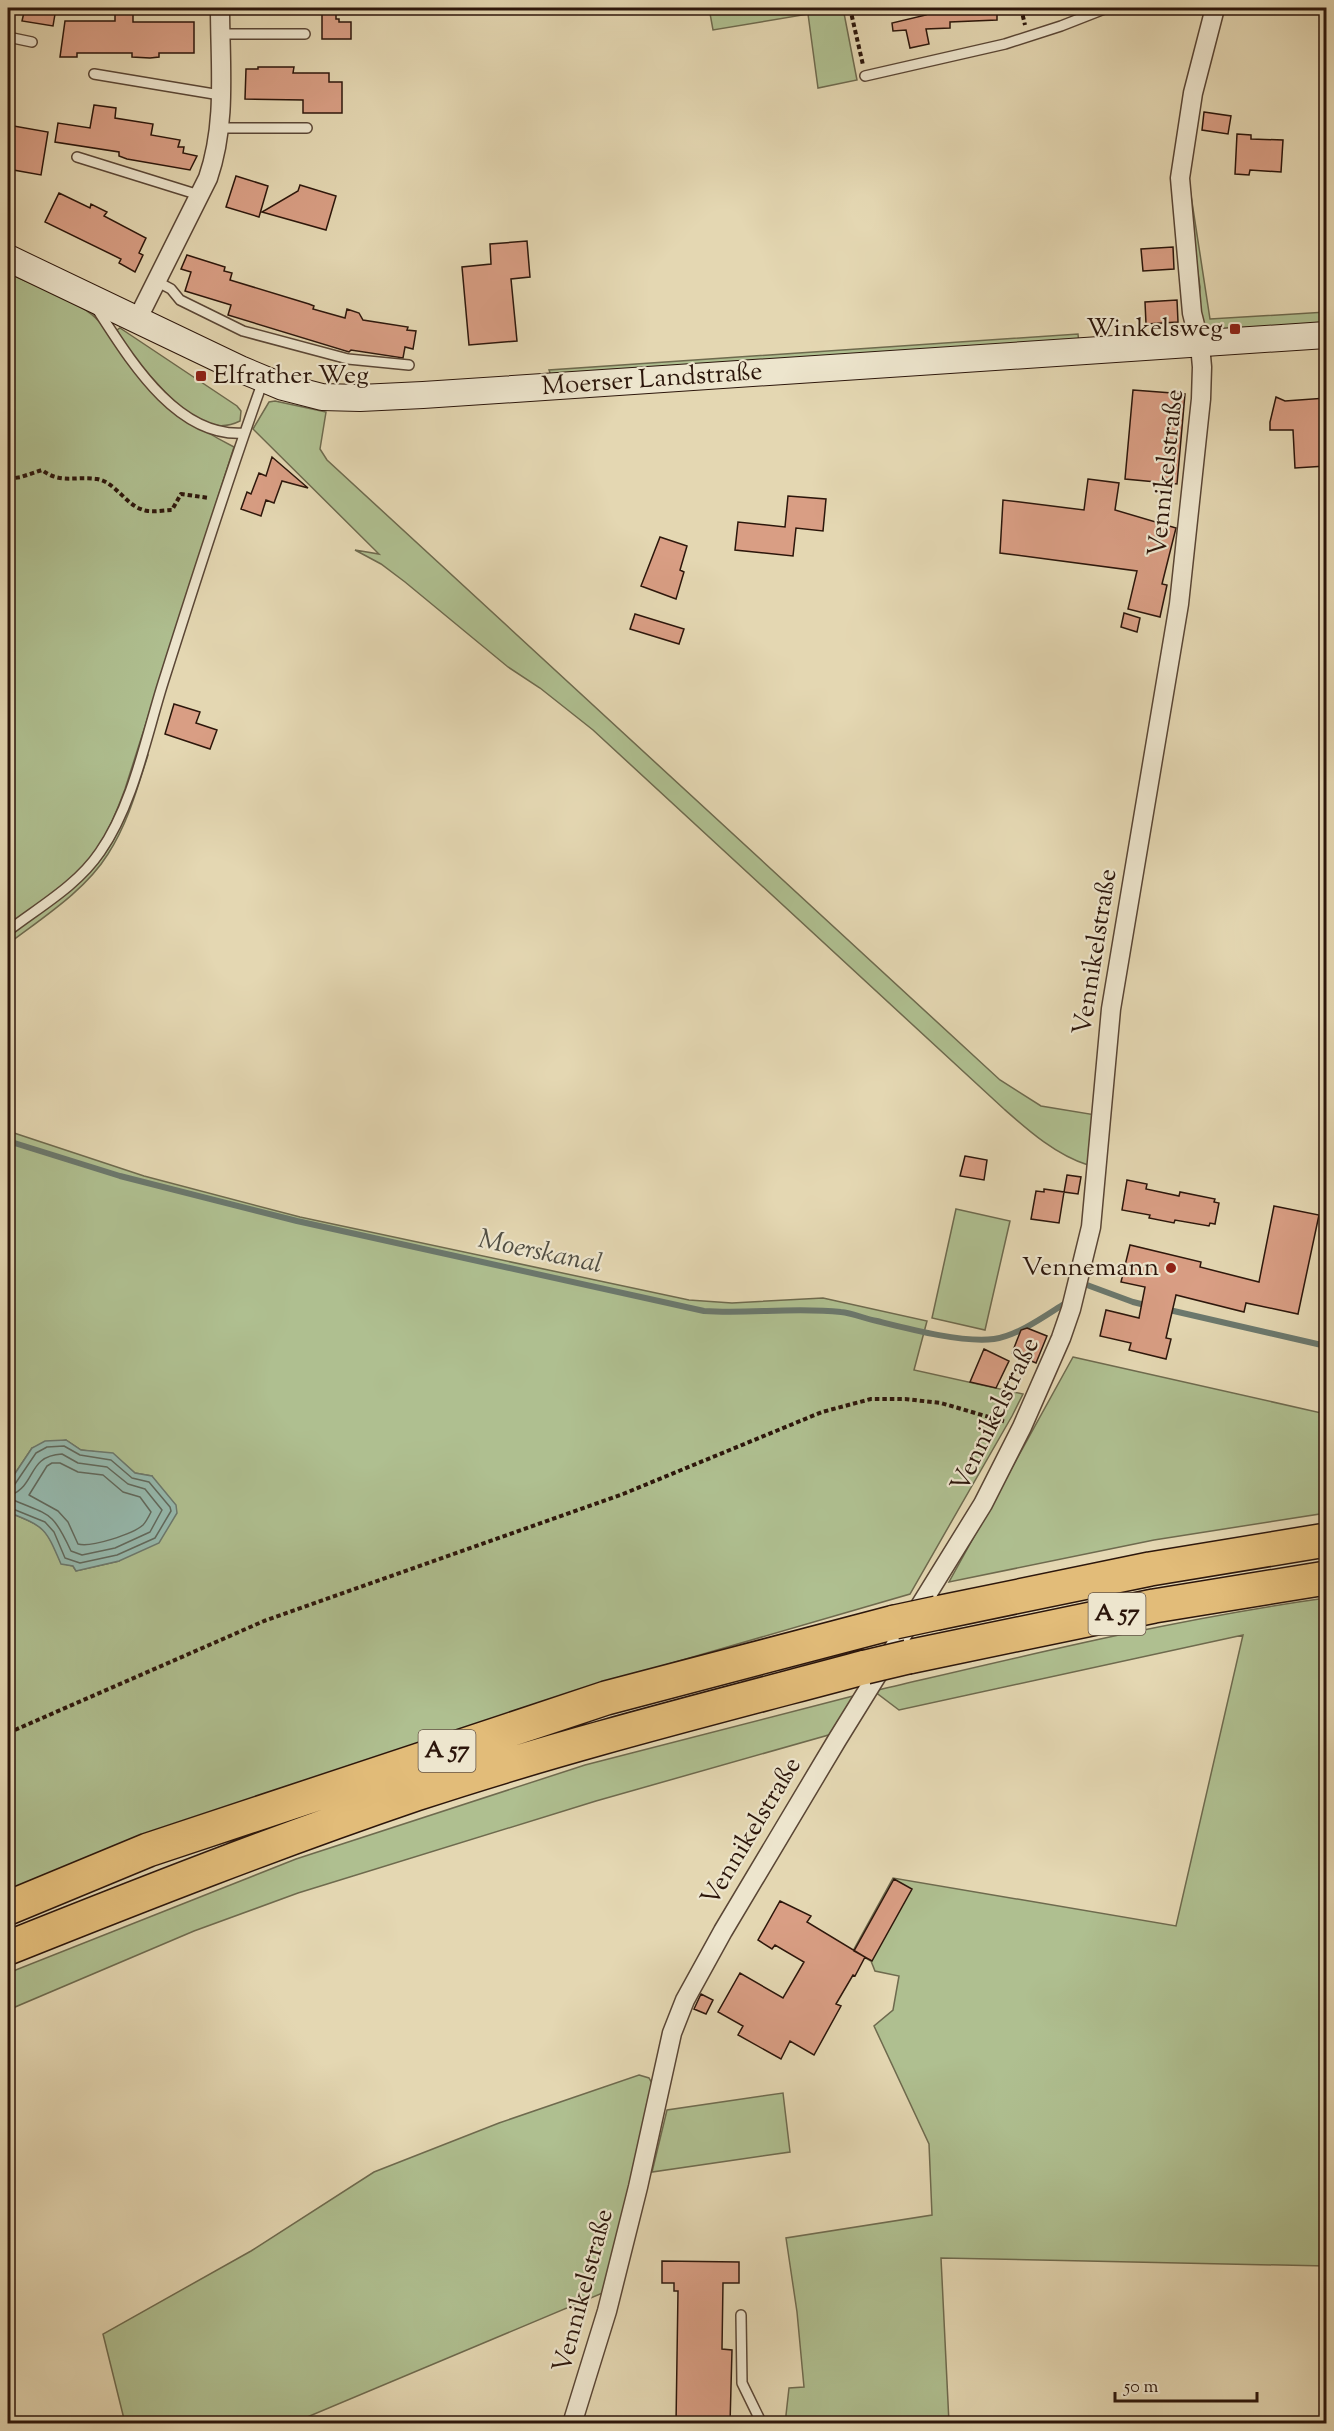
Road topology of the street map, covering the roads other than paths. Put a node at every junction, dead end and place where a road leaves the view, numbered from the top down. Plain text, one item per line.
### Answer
1 (220, 8) edge
2 (1107, 8) edge
3 (1215, 8) edge
4 (220, 34) junction
5 (305, 34) dead end
6 (8, 38) edge
7 (32, 42) dead end
8 (94, 74) dead end
9 (865, 76) road end
10 (220, 95) junction
11 (220, 128) junction
12 (307, 128) dead end
13 (77, 157) dead end
14 (199, 195) junction
15 (8, 258) edge
16 (156, 281) junction
17 (89, 297) junction
18 (137, 320) junction
19 (1326, 335) edge
20 (1200, 345) junction
21 (409, 365) dead end
22 (263, 380) junction
23 (244, 433) junction
24 (8, 931) edge
25 (1326, 1540) edge
26 (1326, 1578) edge
27 (8, 1908) edge
28 (8, 1948) edge
29 (741, 2315) dead end
30 (572, 2424) edge
31 (762, 2424) edge

1 - 4 street
2 - 9 lane
3 - 20 street
4 - 5 lane
4 - 10 street
6 - 7 lane
8 - 10 lane
10 - 11 street
11 - 12 lane
11 - 14 street
13 - 14 lane
14 - 16 street
15 - 17 main road, Moerser Landstraße
16 - 18 street
16 - 21 lane
17 - 18 main road, Moerser Landstraße
17 - 23 lane
18 - 22 main road, Moerser Landstraße
19 - 20 main road, Moerser Landstraße
20 - 22 main road, Moerser Landstraße
20 - 30 street, Vennikelstraße
22 - 23 lane
23 - 24 lane
25 - 27 highway, A 57, bridge
26 - 28 highway, A 57, bridge
29 - 31 lane

